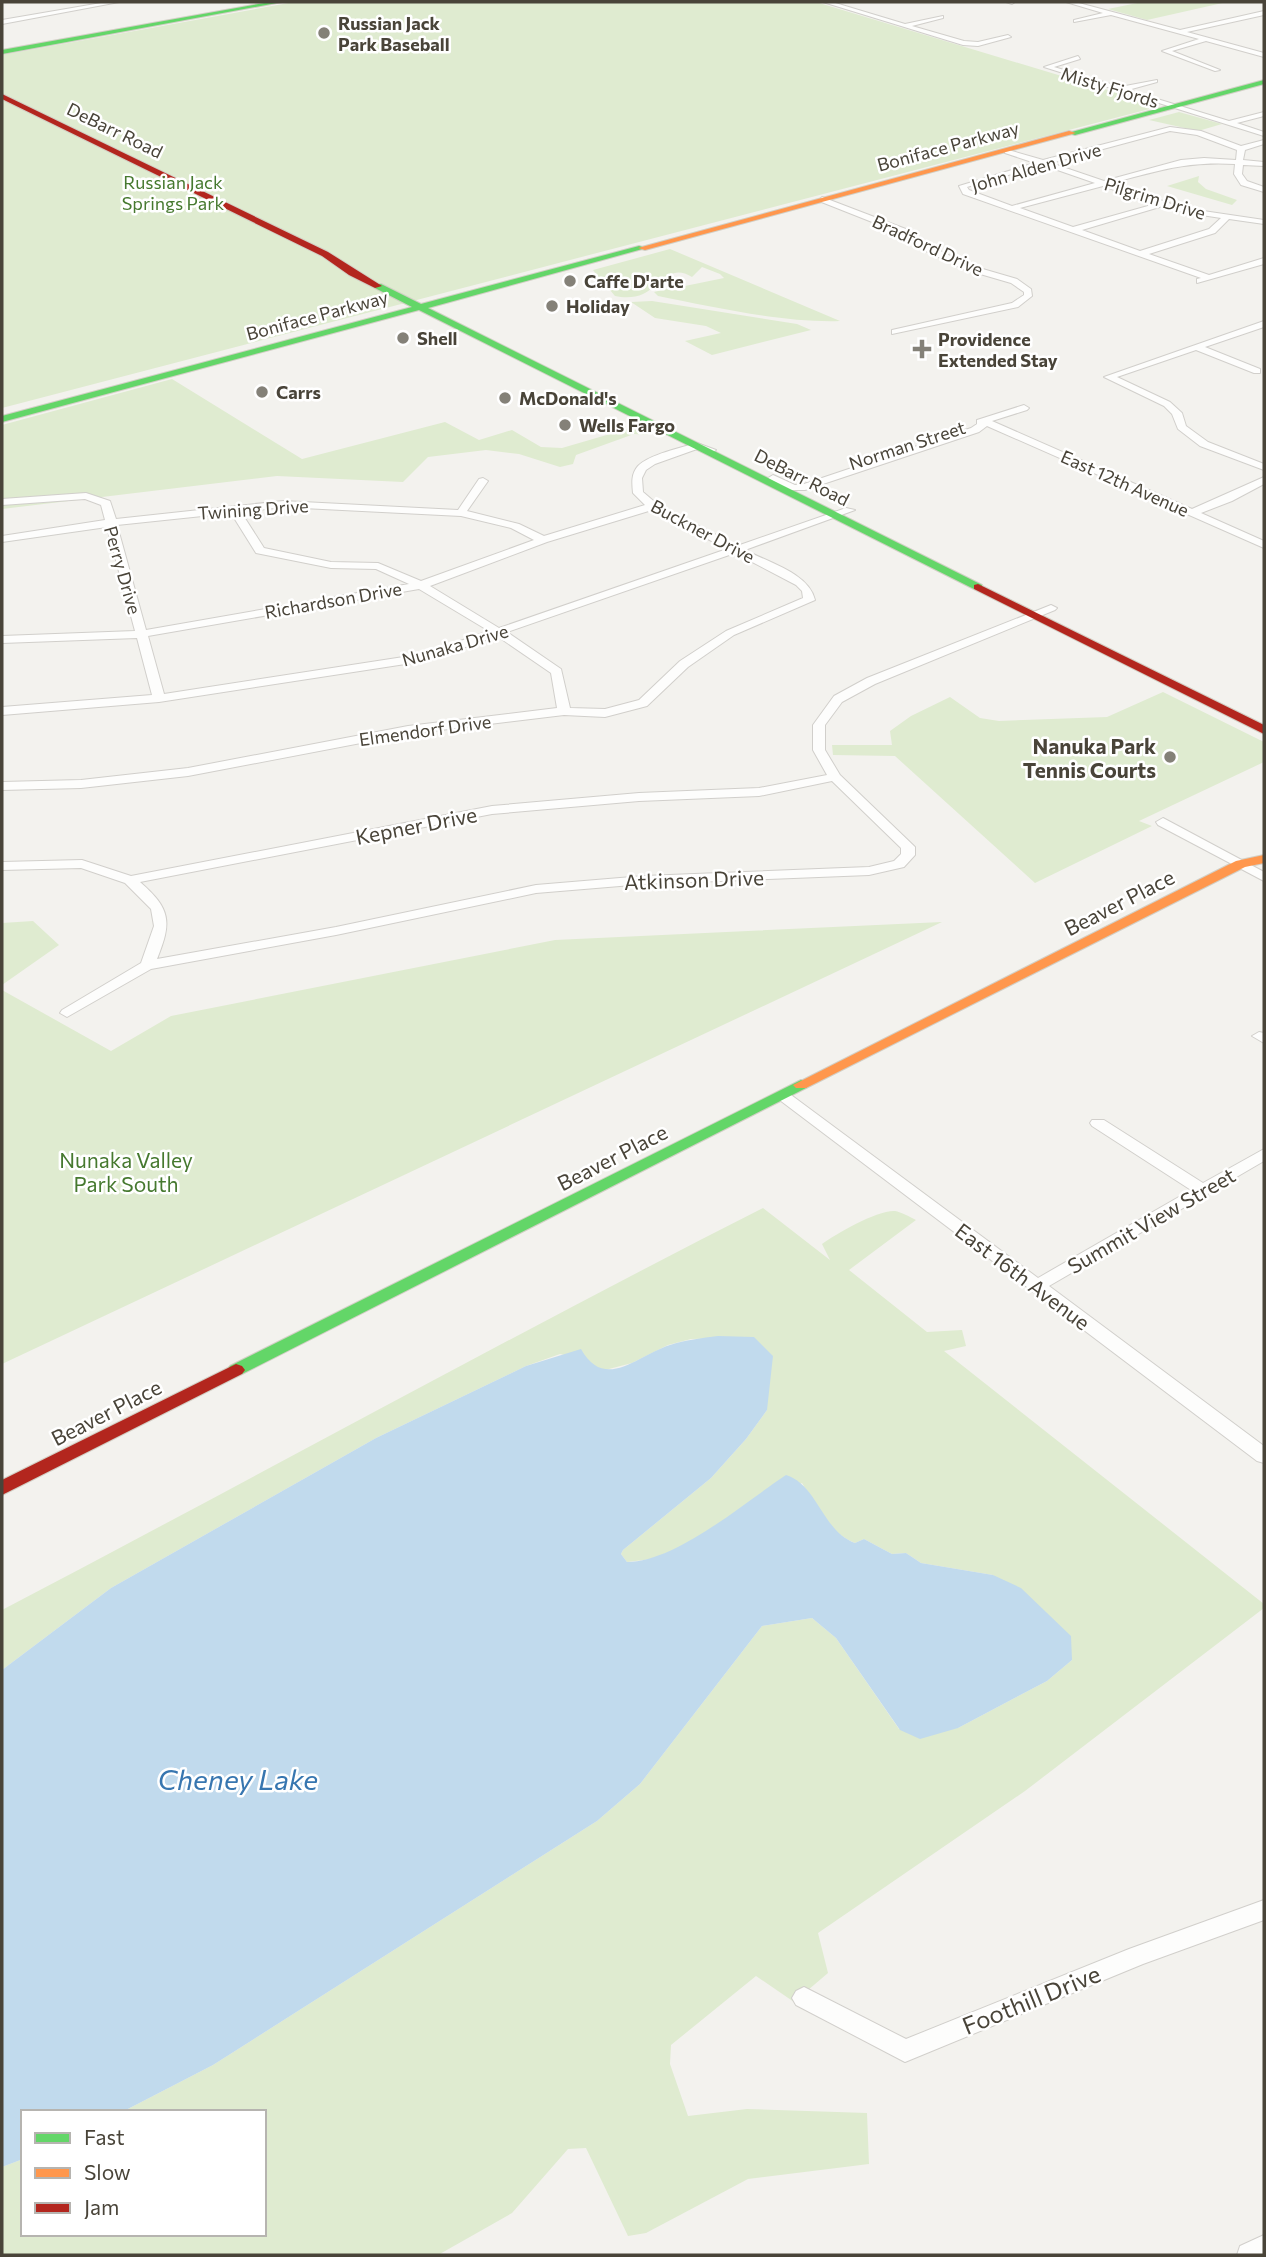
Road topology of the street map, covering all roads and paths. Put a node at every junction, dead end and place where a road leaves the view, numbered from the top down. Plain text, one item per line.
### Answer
1 (116, 2) edge
2 (279, 2) edge
3 (826, 2) edge
4 (1069, 2) edge
5 (1112, 13) junction
6 (1264, 13) edge
7 (941, 17) dead end
8 (1240, 18) junction
9 (1076, 21) dead end
10 (2, 22) edge
11 (1264, 24) edge
12 (904, 25) junction
13 (1180, 32) junction
14 (1008, 37) dead end
15 (1207, 39) junction
16 (2, 52) edge
17 (1264, 55) edge
18 (1078, 58) dead end
19 (1217, 70) dead end
20 (1155, 81) dead end
21 (1264, 82) edge
22 (1120, 90) junction
23 (2, 96) edge
24 (1174, 107) junction
25 (1264, 114) edge
26 (1229, 124) junction
27 (1264, 134) edge
28 (1264, 142) edge
29 (1241, 149) junction
30 (1008, 150) junction
31 (1240, 162) junction
32 (1044, 163) junction
33 (1264, 164) edge
34 (1103, 183) junction
35 (1264, 190) edge
36 (822, 199) junction
37 (1163, 204) junction
38 (1013, 208) junction
39 (1227, 217) junction
40 (1264, 222) edge
41 (1073, 230) junction
42 (1139, 254) junction
43 (1264, 261) edge
44 (1209, 278) junction
45 (1193, 283) dead end
46 (424, 303) junction
47 (1264, 324) edge
48 (895, 332) dead end
49 (1199, 348) junction
50 (1257, 371) dead end
51 (1024, 408) dead end
52 (2, 411) edge
53 (2, 419) edge
54 (986, 422) junction
55 (696, 439) junction
56 (1264, 467) edge
57 (1264, 480) edge
58 (483, 481) dead end
59 (800, 490) junction
60 (2, 502) edge
61 (653, 506) junction
62 (233, 508) junction
63 (461, 513) junction
64 (843, 513) junction
65 (1191, 513) junction
66 (109, 523) junction
67 (2, 539) edge
68 (543, 540) junction
69 (1264, 545) edge
70 (736, 548) junction
71 (421, 585) junction
72 (807, 590) joint
73 (1051, 608) junction
74 (1034, 615) junction
75 (500, 633) junction
76 (141, 634) junction
77 (2, 640) edge
78 (159, 698) junction
79 (2, 711) edge
80 (564, 712) junction
81 (1264, 715) edge
82 (1264, 730) edge
83 (835, 777) junction
84 (2, 786) edge
85 (1163, 822) dead end
86 (1264, 846) edge
87 (1264, 859) edge
88 (1241, 864) junction
89 (2, 866) edge
90 (1264, 877) edge
91 (130, 880) junction
92 (147, 965) junction
93 (67, 1013) dead end
94 (782, 1096) junction
95 (1098, 1123) dead end
96 (1264, 1154) edge
97 (1203, 1190) junction
98 (1037, 1286) junction
99 (1260, 1447) edge
100 (2, 1488) edge
101 (1264, 1910) edge
102 (804, 1998) dead end
103 (1264, 2248) edge
104 (1249, 2255) edge

1 - 10 street
2 - 16 main road
3 - 12 street
4 - 5 street
5 - 9 street
5 - 13 street
6 - 8 street
7 - 12 street
8 - 11 street
8 - 13 street
12 - 14 street
13 - 15 street
15 - 17 street
15 - 19 street
18 - 22 street, Misty Fjords
20 - 22 street
21 - 24 main road, Boniface Parkway
22 - 24 street, Misty Fjords
23 - 46 main road, DeBarr Road
24 - 26 street, Misty Fjords
24 - 30 main road, Boniface Parkway
25 - 26 street
26 - 27 street, Misty Fjords
28 - 29 street
29 - 31 street
29 - 32 street, John Alden Drive
30 - 32 street, Pilgrim Drive
30 - 36 main road, Boniface Parkway
31 - 33 street
31 - 34 street
31 - 35 street
32 - 34 street, Pilgrim Drive
32 - 38 street, John Alden Drive
34 - 37 street, Pilgrim Drive
34 - 38 street
36 - 46 main road, Boniface Parkway
36 - 48 street, Bradford Drive
37 - 39 street, Pilgrim Drive
37 - 41 street
38 - 41 street, John Alden Drive
39 - 40 street, Pilgrim Drive
39 - 42 street
41 - 42 street, John Alden Drive
42 - 44 street, John Alden Drive
43 - 44 street
44 - 45 street
46 - 52 main road, Boniface Parkway
46 - 53 main road, Boniface Parkway
46 - 55 main road, DeBarr Road
46 - 55 main road, DeBarr Road
47 - 49 street
49 - 50 street
49 - 56 street
51 - 54 street, Norman Street
54 - 59 street, Norman Street
54 - 65 street, East 12th Avenue
55 - 59 main road, DeBarr Road
55 - 61 street, Buckner Drive
57 - 65 street
58 - 63 street
59 - 64 main road, DeBarr Road
60 - 66 street, Perry Drive
61 - 68 street, Richardson Drive
61 - 70 street, Buckner Drive
62 - 63 street, Twining Drive
62 - 66 street, Twining Drive
62 - 71 street
63 - 68 street, Twining Drive
64 - 70 street, Nunaka Drive
64 - 73 main road, DeBarr Road
64 - 74 main road, DeBarr Road
65 - 69 street, East 12th Avenue
66 - 67 street, Twining Drive
66 - 76 street, Perry Drive
68 - 71 street, Richardson Drive
70 - 72 street, Buckner Drive
70 - 75 street, Nunaka Drive
71 - 75 street
71 - 76 street, Richardson Drive
72 - 80 street, Elmendorf Drive
73 - 74 street, Atkinson Drive
73 - 81 main road, DeBarr Road
74 - 82 main road, DeBarr Road
74 - 83 street, Atkinson Drive
75 - 78 street, Nunaka Drive
75 - 80 street
76 - 77 street, Richardson Drive
76 - 78 street, Perry Drive
78 - 79 street, Nunaka Drive
80 - 84 street, Elmendorf Drive
83 - 91 street, Kepner Drive
83 - 92 street, Atkinson Drive
85 - 88 street
86 - 88 main road, Beaver Place
87 - 88 main road, Beaver Place
88 - 90 street
88 - 94 main road, Beaver Place
89 - 91 street, Kepner Drive
91 - 92 street
92 - 93 street, Atkinson Drive
94 - 98 street, East 16th Avenue
94 - 100 main road, Beaver Place
95 - 97 street
96 - 97 street, Summit View Street
97 - 98 street, Summit View Street
98 - 99 street, East 16th Avenue
101 - 102 street, Foothill Drive
103 - 104 street

